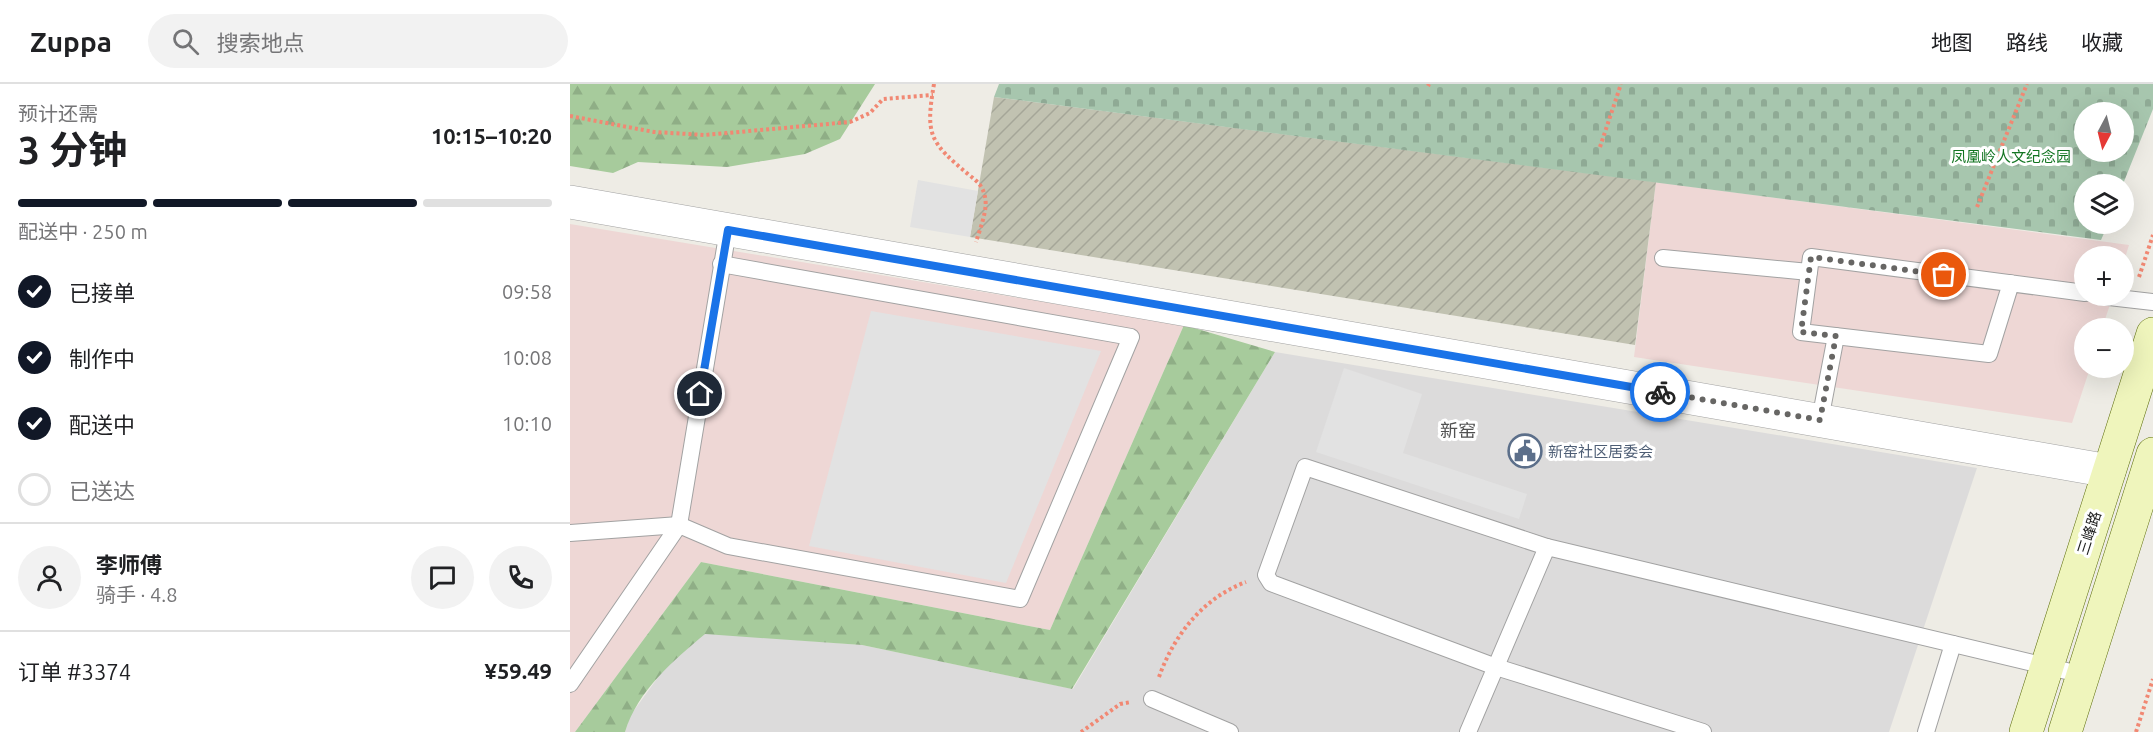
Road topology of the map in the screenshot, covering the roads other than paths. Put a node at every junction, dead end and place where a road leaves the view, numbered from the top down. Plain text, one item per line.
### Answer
1 (570, 202) edge
2 (728, 230) junction
3 (1663, 258) dead end
4 (721, 264) junction
5 (1809, 272) junction
6 (2011, 283) junction
7 (2074, 292) edge
8 (2134, 300) edge
9 (2153, 302) edge
10 (2153, 334) edge
11 (1836, 336) junction
12 (1820, 420) junction
13 (2153, 454) edge
14 (2109, 471) junction
15 (679, 525) junction
16 (570, 533) edge
17 (1547, 547) junction
18 (1953, 644) junction
19 (2047, 666) junction
20 (1496, 667) junction
21 (2083, 675) junction
22 (570, 684) edge
23 (1152, 699) road end
24 (1230, 732) edge
25 (1468, 732) edge
26 (1703, 732) edge
27 (1926, 732) edge
28 (2026, 732) edge
29 (2065, 732) edge

1 - 2 street
2 - 4 lane
2 - 12 street
3 - 5 lane
4 - 15 lane
4 - 15 lane
5 - 6 lane
5 - 11 lane
6 - 7 lane
6 - 11 lane
8 - 9 lane
10 - 14 main road, 三峰路
11 - 12 lane
12 - 14 street
13 - 21 main road
14 - 19 main road, 三峰路
15 - 16 lane
15 - 22 lane
17 - 18 lane
17 - 20 lane
17 - 20 lane
18 - 19 lane
18 - 27 lane
19 - 21 lane
19 - 28 main road, 三峰路
20 - 25 lane
20 - 26 lane
21 - 29 main road
23 - 24 lane

